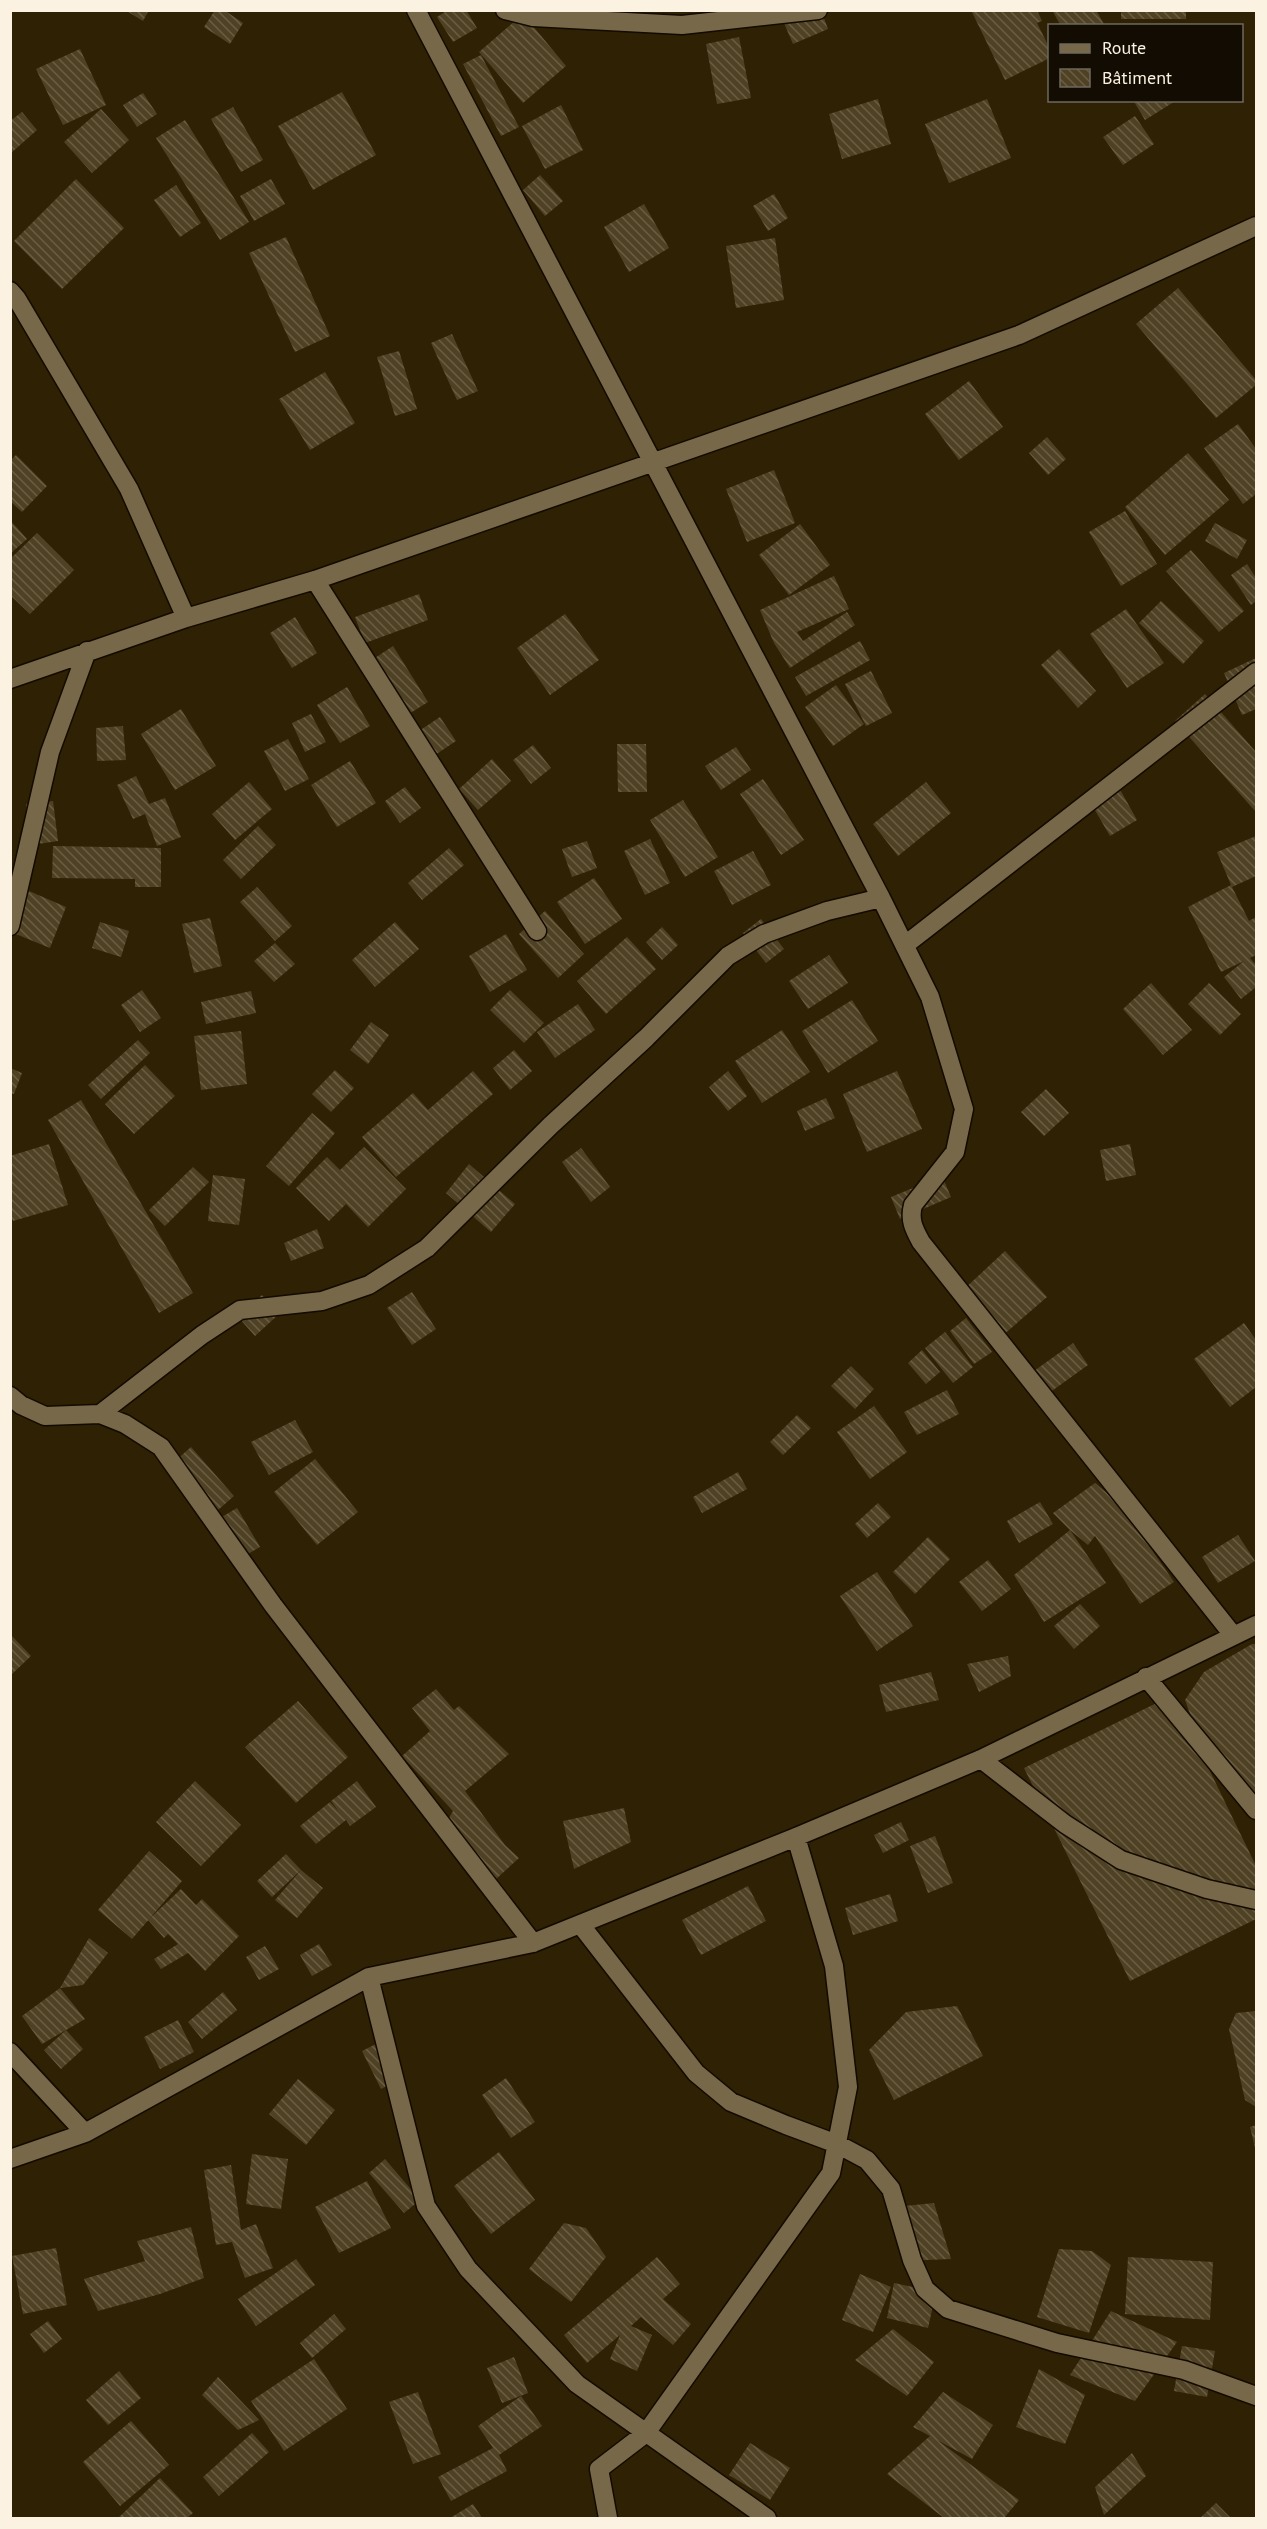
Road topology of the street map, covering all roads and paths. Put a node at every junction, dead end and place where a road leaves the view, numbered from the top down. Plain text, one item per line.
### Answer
1 (416, 10) edge
2 (504, 10) edge
3 (818, 10) edge
4 (1257, 226) edge
5 (10, 291) edge
6 (651, 461) junction
7 (315, 580) junction
8 (186, 618) junction
9 (87, 651) junction
10 (1257, 672) edge
11 (10, 679) edge
12 (880, 898) junction
13 (10, 926) edge
14 (537, 931) dead end
15 (905, 945) junction
16 (10, 1396) edge
17 (100, 1414) junction
18 (1257, 1625) edge
19 (1233, 1635) junction
20 (1146, 1677) junction
21 (981, 1759) junction
22 (1257, 1810) edge
23 (796, 1837) junction
24 (1257, 1900) edge
25 (580, 1924) junction
26 (533, 1943) junction
27 (369, 1977) junction
28 (10, 2052) edge
29 (85, 2133) junction
30 (837, 2144) junction
31 (10, 2159) edge
32 (1257, 2396) edge
33 (646, 2433) junction
34 (608, 2518) edge
35 (767, 2518) edge

1 - 6 street
2 - 3 street
4 - 6 street
5 - 8 street
6 - 7 street
6 - 12 street
7 - 8 street
7 - 14 street
8 - 9 street
9 - 11 street
9 - 13 street
10 - 15 street
12 - 15 street
12 - 17 street
15 - 19 street
16 - 17 street
17 - 26 street
18 - 19 street
19 - 20 street
20 - 21 street
20 - 22 street
21 - 23 street
21 - 24 street
23 - 25 street
23 - 30 street
25 - 26 street
25 - 30 street
26 - 27 street
27 - 29 street
27 - 33 street
28 - 29 street
29 - 31 street
30 - 32 street
30 - 33 street
33 - 34 street
33 - 35 street

